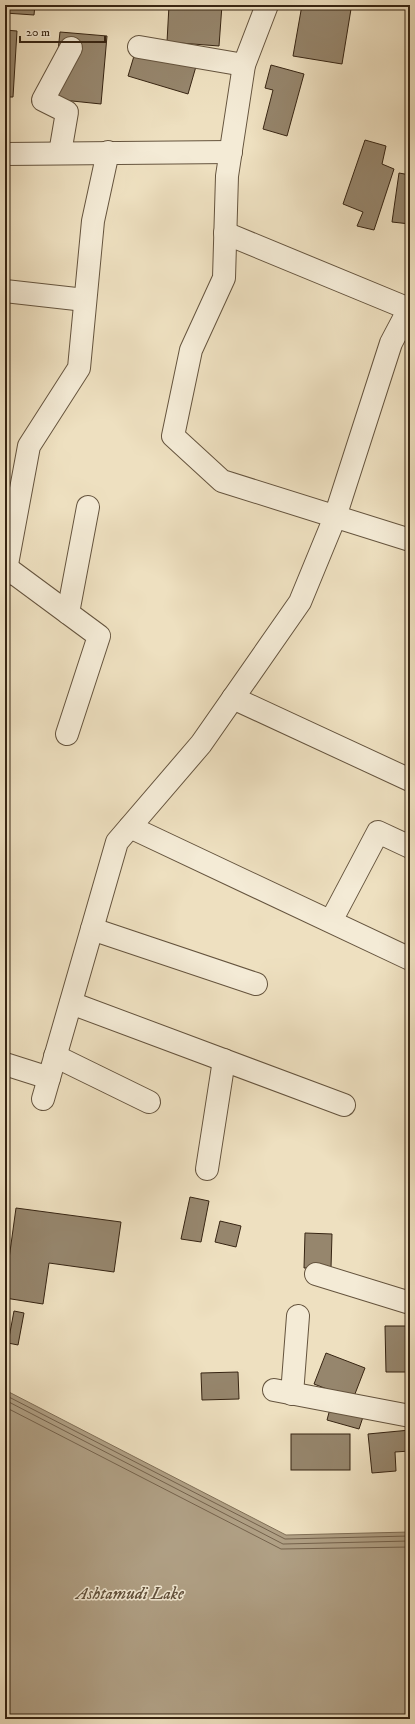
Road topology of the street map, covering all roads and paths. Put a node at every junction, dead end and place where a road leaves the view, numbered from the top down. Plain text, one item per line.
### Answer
1 (267, 5) edge
2 (139, 46) dead end
3 (71, 48) dead end
4 (244, 65) junction
5 (108, 152) junction
6 (231, 152) junction
7 (60, 153) junction
8 (5, 154) edge
9 (225, 233) junction
10 (5, 291) edge
11 (85, 300) junction
12 (409, 308) edge
13 (12, 499) edge
14 (88, 507) dead end
15 (336, 517) junction
16 (410, 540) edge
17 (6, 571) edge
18 (68, 614) junction
19 (233, 698) junction
20 (67, 734) dead end
21 (410, 780) edge
22 (130, 827) junction
23 (410, 847) edge
24 (331, 921) junction
25 (92, 929) junction
26 (410, 959) edge
27 (256, 984) dead end
28 (71, 1003) junction
29 (55, 1056) junction
30 (224, 1060) junction
31 (5, 1064) edge
32 (49, 1078) junction
33 (43, 1099) dead end
34 (149, 1102) dead end
35 (344, 1105) dead end
36 (207, 1169) dead end
37 (316, 1274) dead end
38 (410, 1303) edge
39 (298, 1316) dead end
40 (410, 1416) edge

1 - 4 street
2 - 4 street
3 - 7 street
4 - 6 street
5 - 6 street
5 - 7 street
5 - 11 street
6 - 9 street
7 - 8 street
9 - 12 street
9 - 15 street
10 - 11 street
11 - 13 street
12 - 15 street
13 - 17 street
14 - 18 street
15 - 16 street
15 - 19 street
17 - 18 street
18 - 20 street
19 - 21 street
19 - 22 street
22 - 24 street
22 - 25 street
23 - 24 street
24 - 26 street
25 - 27 street
25 - 28 street
28 - 29 street
28 - 30 street
29 - 32 street
29 - 34 street
30 - 35 street
30 - 36 street
31 - 32 street
32 - 33 street
37 - 38 street
39 - 40 street

